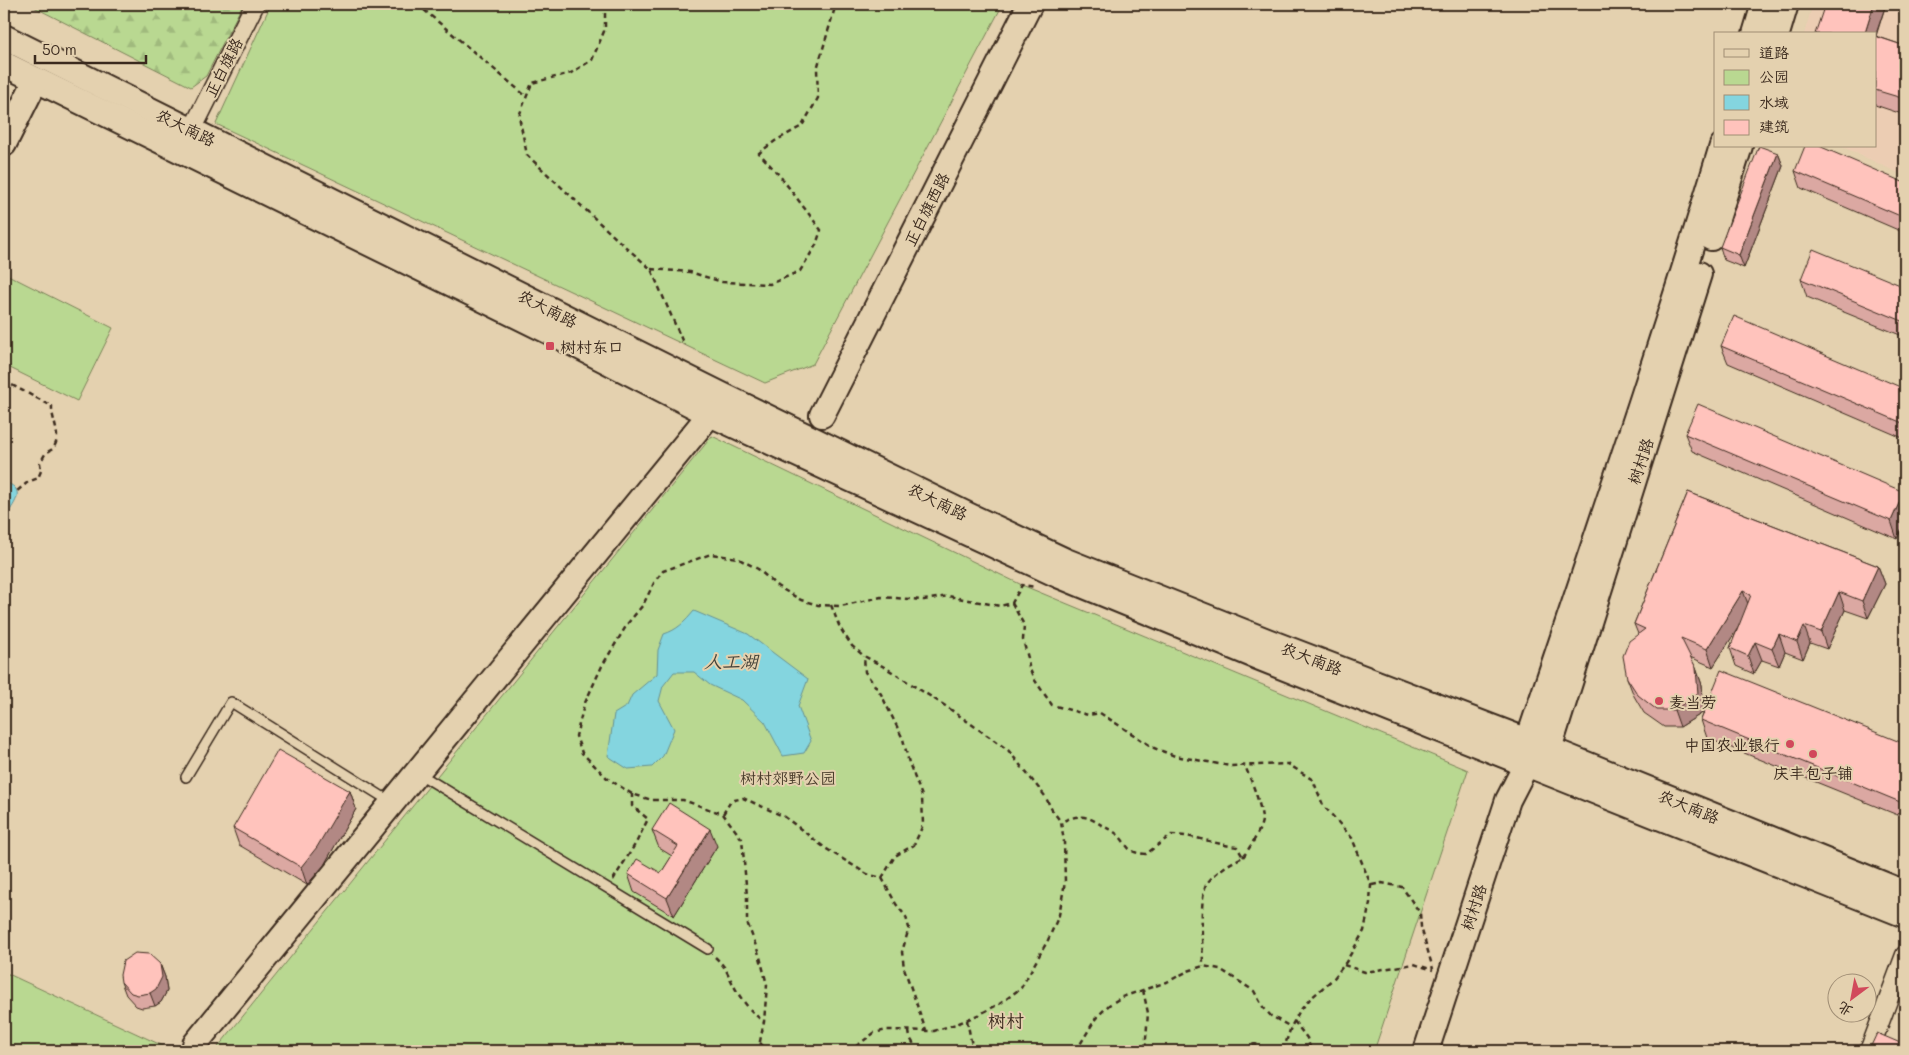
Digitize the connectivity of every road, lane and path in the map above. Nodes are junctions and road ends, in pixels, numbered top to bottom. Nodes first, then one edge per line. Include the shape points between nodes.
1 (255, 4) edge
2 (417, 4) edge
3 (605, 4) edge
4 (836, 4) edge
5 (1030, 4) edge
6 (1764, 4) edge
7 (1786, 4) edge
8 (1756, 32) edge
9 (1778, 32) edge
10 (4, 37) edge
11 (21, 72) edge
12 (526, 97) junction
13 (4, 114) edge
14 (192, 130) junction
15 (4, 144) edge
16 (1721, 148) edge
17 (1739, 148) edge
18 (651, 269) junction
19 (684, 345) dead end
20 (4, 381) edge
21 (710, 414) junction
22 (822, 415) dead end
23 (17, 490) dead end
24 (1043, 589) dead end
25 (1012, 603) junction
26 (831, 605) junction
27 (864, 656) junction
28 (1539, 745) junction
29 (1526, 765) junction
30 (1245, 766) junction
31 (418, 773) junction
32 (186, 777) dead end
33 (632, 794) junction
34 (393, 803) junction
35 (723, 814) junction
36 (1061, 822) junction
37 (1243, 857) junction
38 (882, 878) junction
39 (1371, 885) junction
40 (608, 888) junction
41 (1905, 893) edge
42 (1905, 915) edge
43 (708, 949) joint
44 (1905, 954) edge
45 (1344, 965) junction
46 (1203, 966) junction
47 (1143, 990) junction
48 (967, 1020) junction
49 (764, 1022) junction
50 (1294, 1022) junction
51 (1291, 1027) junction
52 (909, 1031) junction
53 (926, 1031) junction
54 (760, 1043) junction
55 (195, 1051) edge
56 (758, 1051) edge
57 (768, 1051) edge
58 (839, 1051) edge
59 (918, 1051) edge
60 (973, 1051) edge
61 (1076, 1051) edge
62 (1145, 1051) edge
63 (1247, 1051) edge
64 (1265, 1051) edge
65 (1283, 1051) edge
66 (1308, 1051) edge
67 (1426, 1051) edge
68 (1869, 1051) edge

1 - 14 street, 正白旗路
2 - 12 path
3 - 12 path via 605,28 592,60 571,73 532,83
4 - 18 path via 817,69 818,98 802,126 759,152 821,230 816,246 800,271 770,284 722,282 690,272
5 - 22 main road, 正白旗西路
6 - 8 main road
7 - 9 main road
10 - 14 main road, 农大南路
11 - 13 main road
11 - 15 main road
11 - 21 main road, 农大南路
12 - 18 path via 519,116 527,155
14 - 28 main road, 农大南路 via 730,399 1058,557
16 - 28 main road, 树村路 via 1624,456
17 - 28 main road, 树村路
18 - 19 path
20 - 23 path via 52,406 56,432 56,443 40,463 38,478
21 - 29 main road, 农大南路 via 1060,576
21 - 31 main road
24 - 25 path via 1022,585
25 - 26 path via 1000,606 948,596 924,600 880,598
25 - 30 path via 1024,625 1029,667 1052,705 1088,715 1100,713 1154,748 1174,756 1209,764
26 - 27 path via 840,628 852,646
26 - 33 path via 801,600 738,558 711,554 663,571 602,666 584,705 576,736 582,753 607,778
27 - 36 path via 947,707 1008,750 1045,796
27 - 38 path via 865,672 881,694 903,739 922,796 923,825 914,845 895,856
28 - 29 main road, 树村路
28 - 41 main road, 农大南路
29 - 42 main road, 农大南路
29 - 67 main road, 树村路 via 1508,800
30 - 37 path via 1262,820
30 - 39 path via 1288,764 1313,780 1323,805 1352,838
31 - 34 main road
31 - 40 lane
32 - 34 lane via 231,702
33 - 35 path via 652,800 683,800
33 - 40 path via 632,806 648,819
34 - 55 main road via 195,1044
35 - 38 path via 731,801 743,798 785,817 825,848 867,874
35 - 49 path via 742,838 747,922 767,985
36 - 37 path via 1087,816 1118,835 1127,848 1138,854 1146,854 1171,835 1184,835 1237,847
36 - 48 path via 1065,882 1059,915 1048,940 1021,988 1001,1003
37 - 46 path via 1225,866 1207,883 1202,911
38 - 53 path via 906,917 909,928 902,952 904,968
39 - 45 path via 1364,931
39 - 45 path via 1382,883 1402,887 1420,913 1433,970 1414,964 1365,972
40 - 43 lane
43 - 49 path via 726,967 734,988
44 - 68 street
45 - 50 path via 1310,999
46 - 47 path
46 - 51 path via 1220,969 1254,991 1271,1016
47 - 61 path via 1109,1005 1096,1018
47 - 62 path via 1148,1013
48 - 53 path
48 - 60 path
49 - 54 path
50 - 51 path
50 - 66 path via 1307,1038
51 - 65 path
52 - 53 path
52 - 58 path via 874,1033 855,1047
52 - 59 path
54 - 56 path
54 - 57 path
63 - 64 path via 1250,1045 1256,1044

